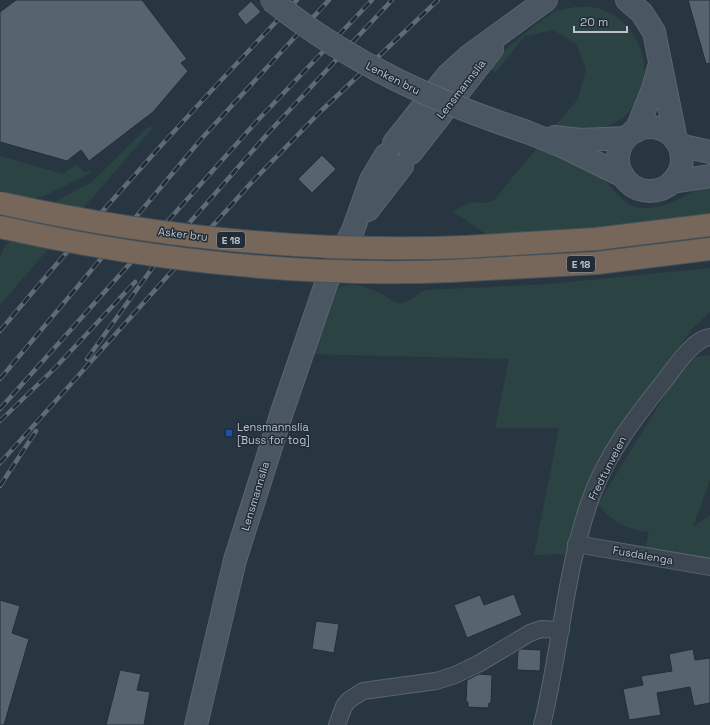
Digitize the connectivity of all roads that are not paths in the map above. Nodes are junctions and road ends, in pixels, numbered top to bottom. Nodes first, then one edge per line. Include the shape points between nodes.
1 (271, 0) edge
2 (546, 0) edge
3 (627, 0) edge
4 (660, 60) junction
5 (631, 134) junction
6 (678, 142) junction
7 (565, 143) junction
8 (710, 152) edge
9 (623, 176) junction
10 (710, 176) edge
11 (672, 182) junction
12 (0, 203) edge
13 (710, 225) edge
14 (0, 228) edge
15 (710, 249) edge
16 (710, 337) edge
17 (576, 544) junction
18 (710, 567) edge
19 (561, 630) junction
20 (196, 725) edge
21 (337, 725) edge
22 (542, 725) edge

1 - 7 street, Lenken bru, bridge via 317,34 397,81 473,114
2 - 20 street, Lensmannslia via 512,24 398,154 371,180 353,230 326,284 282,412 235,560
3 - 4 street via 636,6 649,23 658,44
4 - 5 street via 653,89
4 - 6 street via 666,99
5 - 6 street via 642,128 657,128 671,134
5 - 7 street
5 - 9 street via 620,150 619,163
6 - 8 street
6 - 11 street via 682,165
7 - 9 street, Lenken bru
9 - 11 street via 635,187 650,191 658,190
10 - 11 street
12 - 13 highway, Asker bru / E 18, bridge via 62,217 161,232 257,243 357,249 465,247 596,239
14 - 15 highway, E 18, bridge via 157,256 254,266 356,272 451,271 597,263
16 - 17 street, Fredtunveien via 686,353 628,429 593,493
17 - 18 street, Fusdalenga
17 - 19 street, Fredtunveien
19 - 21 street via 541,629 530,633 478,664 436,681 363,691 344,706
19 - 22 street, Fredtunveien

